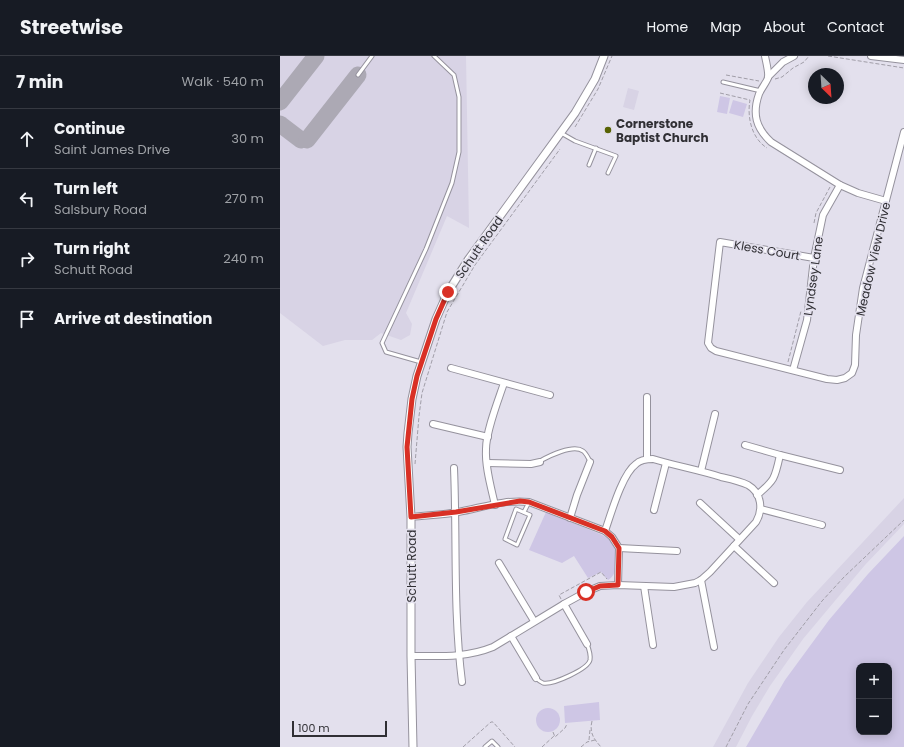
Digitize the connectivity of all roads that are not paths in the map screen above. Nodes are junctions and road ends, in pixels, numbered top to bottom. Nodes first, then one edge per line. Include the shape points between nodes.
1 (372, 56) edge
2 (434, 56) edge
3 (604, 56) edge
4 (765, 56) edge
5 (794, 56) edge
6 (871, 56) edge
7 (904, 60) edge
8 (358, 75) dead end
9 (768, 77) junction
10 (723, 82) dead end
11 (761, 91) junction
12 (904, 132) edge
13 (561, 133) junction
14 (596, 148) junction
15 (589, 165) dead end
16 (608, 173) dead end
17 (840, 185) junction
18 (886, 201) junction
19 (720, 242) joint
20 (814, 258) junction
21 (423, 362) junction
22 (451, 368) dead end
23 (793, 370) junction
24 (504, 383) junction
25 (550, 395) dead end
26 (647, 397) dead end
27 (715, 414) dead end
28 (433, 424) dead end
29 (488, 437) junction
30 (745, 444) dead end
31 (780, 455) junction
32 (647, 459) junction
33 (539, 462) joint
34 (590, 462) joint
35 (487, 463) junction
36 (666, 463) junction
37 (454, 468) dead end
38 (840, 470) dead end
39 (701, 471) junction
40 (757, 495) junction
41 (529, 502) junction
42 (700, 503) dead end
43 (494, 505) junction
44 (761, 509) junction
45 (654, 510) dead end
46 (456, 512) junction
47 (524, 512) junction
48 (411, 517) junction
49 (570, 518) junction
50 (822, 525) dead end
51 (605, 531) junction
52 (739, 539) junction
53 (734, 546) junction
54 (619, 548) junction
55 (677, 551) dead end
56 (499, 563) dead end
57 (701, 580) junction
58 (774, 583) dead end
59 (618, 585) junction
60 (644, 586) junction
61 (563, 602) junction
62 (534, 621) junction
63 (511, 636) junction
64 (587, 644) joint
65 (653, 645) dead end
66 (714, 647) dead end
67 (411, 656) junction
68 (459, 656) junction
69 (536, 678) joint
70 (462, 682) dead end
71 (413, 747) edge
72 (485, 747) edge
73 (498, 747) edge

1 - 8 lane
2 - 21 lane via 454,75 459,97 459,152 447,197 382,343 386,352
3 - 13 street, Schutt Road via 583,100
4 - 9 street
5 - 9 street via 783,62
6 - 7 street
9 - 11 street
10 - 11 lane
11 - 17 street via 755,113 763,134 771,142
12 - 18 street, Meadow View Drive
13 - 14 lane
13 - 21 street, Schutt Road via 453,284 436,319
14 - 15 lane
14 - 16 lane via 616,156
17 - 18 street
17 - 20 street, Lyndsey Lane via 823,216
18 - 23 street, Meadow View Drive via 863,288 852,373 837,380
19 - 20 street, Kless Court
19 - 23 street, Meadow View Drive via 708,343 716,351
20 - 23 street, Lyndsey Lane via 807,320
21 - 48 street, Schutt Road via 417,376 408,433
22 - 24 street
24 - 25 street
24 - 29 street
26 - 32 street
27 - 39 street
28 - 29 street
29 - 35 street
30 - 31 street
31 - 38 street
31 - 40 street via 772,483
32 - 36 street
32 - 51 street via 637,462 627,473
33 - 34 lane via 557,453 576,449 582,450
33 - 35 street
34 - 49 street
35 - 43 street
36 - 39 street
36 - 45 street
37 - 46 street
39 - 40 street via 749,486
40 - 44 street
41 - 43 street
41 - 47 lane
41 - 49 street
42 - 52 street
43 - 46 street
44 - 50 street
44 - 52 street via 756,522
46 - 48 street
46 - 68 street
47 - 47 lane via 530,515 517,545 505,539 516,509
48 - 67 street, Schutt Road
49 - 51 street
51 - 54 street
52 - 53 street
53 - 57 street
53 - 58 street
54 - 55 street
54 - 59 street
56 - 62 street
57 - 60 street via 674,587
57 - 66 street
59 - 60 street
59 - 61 street via 600,586
60 - 65 street
61 - 62 street
61 - 64 street
62 - 63 street
63 - 68 street via 483,651
63 - 69 street
64 - 69 lane via 590,659 584,667 553,682 544,683
67 - 68 street
67 - 71 street, Schutt Road
68 - 70 street
72 - 73 lane via 492,741

